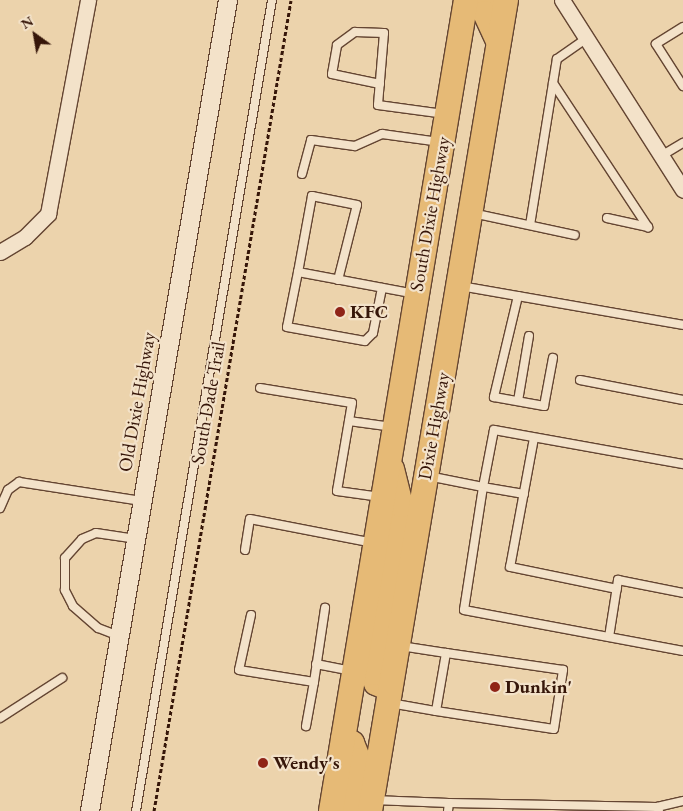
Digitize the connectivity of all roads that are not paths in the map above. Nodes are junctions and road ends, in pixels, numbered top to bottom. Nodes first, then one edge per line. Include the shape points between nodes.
1 (88, 0) edge
2 (228, 0) edge
3 (272, 0) edge
4 (466, 0) edge
5 (486, 0) edge
6 (506, 0) edge
7 (568, 2) edge
8 (683, 27) edge
9 (586, 39) junction
10 (498, 41) junction
11 (553, 83) junction
12 (380, 84) junction
13 (683, 86) edge
14 (447, 114) junction
15 (442, 143) junction
16 (683, 143) edge
17 (662, 156) junction
18 (302, 174) dead end
19 (683, 190) edge
20 (470, 212) junction
21 (607, 218) dead end
22 (530, 225) junction
23 (576, 235) dead end
24 (0, 252) edge
25 (298, 272) junction
26 (338, 280) junction
27 (458, 285) junction
28 (382, 288) junction
29 (417, 294) junction
30 (518, 296) junction
31 (683, 325) edge
32 (529, 336) dead end
33 (553, 358) dead end
34 (580, 380) dead end
35 (260, 388) dead end
36 (683, 400) edge
37 (518, 401) junction
38 (349, 421) junction
39 (395, 428) junction
40 (534, 438) junction
41 (390, 458) junction
42 (683, 464) edge
43 (426, 476) junction
44 (483, 487) junction
45 (524, 494) junction
46 (383, 497) junction
47 (142, 501) junction
48 (0, 508) edge
49 (136, 539) junction
50 (375, 544) junction
51 (245, 550) dead end
52 (617, 589) junction
53 (683, 593) edge
54 (325, 608) dead end
55 (251, 615) dead end
56 (121, 637) junction
57 (609, 637) junction
58 (397, 646) junction
59 (683, 651) edge
60 (446, 652) junction
61 (316, 664) junction
62 (354, 671) junction
63 (62, 678) dead end
64 (314, 682) junction
65 (389, 696) junction
66 (436, 711) junction
67 (0, 718) edge
68 (306, 726) dead end
69 (342, 739) junction
70 (683, 801) edge
71 (370, 805) edge
72 (448, 807) edge
73 (572, 808) edge
74 (658, 809) edge
75 (90, 811) edge
76 (136, 811) edge
77 (331, 811) edge
78 (351, 811) edge

1 - 24 street via 48,214 25,236
2 - 47 street, Old Dixie Highway
3 - 76 lane
4 - 14 highway, South Dixie Highway
5 - 10 highway via 485,13
6 - 10 highway
7 - 9 street
8 - 13 lane via 656,44
9 - 11 lane via 557,59
9 - 17 street
10 - 20 highway, Dixie Highway
11 - 21 lane via 648,227
11 - 22 lane
12 - 12 lane via 384,33 355,32 337,45 332,74
12 - 14 lane via 378,105
14 - 15 highway, South Dixie Highway
15 - 18 lane via 382,134 355,146 311,140
15 - 29 highway, South Dixie Highway
16 - 17 lane
17 - 19 street
20 - 22 lane
20 - 27 highway, Dixie Highway
22 - 23 lane
25 - 26 lane
25 - 26 lane via 312,196 357,204
25 - 28 lane via 287,327 365,341 373,333
26 - 28 lane
27 - 30 lane
27 - 43 highway, Dixie Highway
28 - 29 lane
29 - 39 highway, South Dixie Highway
30 - 31 lane
30 - 37 lane via 494,397
32 - 37 lane
33 - 37 lane via 544,406
34 - 36 lane
35 - 38 lane via 352,403
38 - 39 lane
38 - 46 lane via 338,491
39 - 41 highway, Dixie Highway
40 - 42 lane
40 - 44 lane via 494,430
40 - 45 lane
41 - 46 highway, Dixie Highway
41 - 65 highway via 401,505 373,673 376,683
43 - 44 lane
43 - 58 highway, Dixie Highway
44 - 45 lane
44 - 57 lane via 464,610
45 - 52 lane via 510,567
46 - 50 highway, Dixie Highway
47 - 48 lane via 19,482 8,490
47 - 49 street, Old Dixie Highway
49 - 56 street, Old Dixie Highway
49 - 56 lane via 96,533 82,539 65,558 65,590 73,606 98,628
50 - 51 lane via 250,519
50 - 62 highway, Dixie Highway
52 - 53 lane via 618,580
52 - 57 lane
54 - 61 lane
55 - 64 lane via 239,670
56 - 75 street, Old Dixie Highway
57 - 59 lane
58 - 60 lane
58 - 65 highway, Dixie Highway
60 - 66 lane
60 - 66 lane via 563,670 554,729
61 - 62 lane
61 - 64 lane
62 - 69 highway, Dixie Highway
63 - 67 lane
64 - 68 lane
65 - 66 lane
65 - 71 highway, Dixie Highway
69 - 77 highway, Dixie Highway
69 - 78 highway via 352,743 359,760
70 - 74 lane
71 - 72 lane
72 - 73 lane
73 - 74 lane

